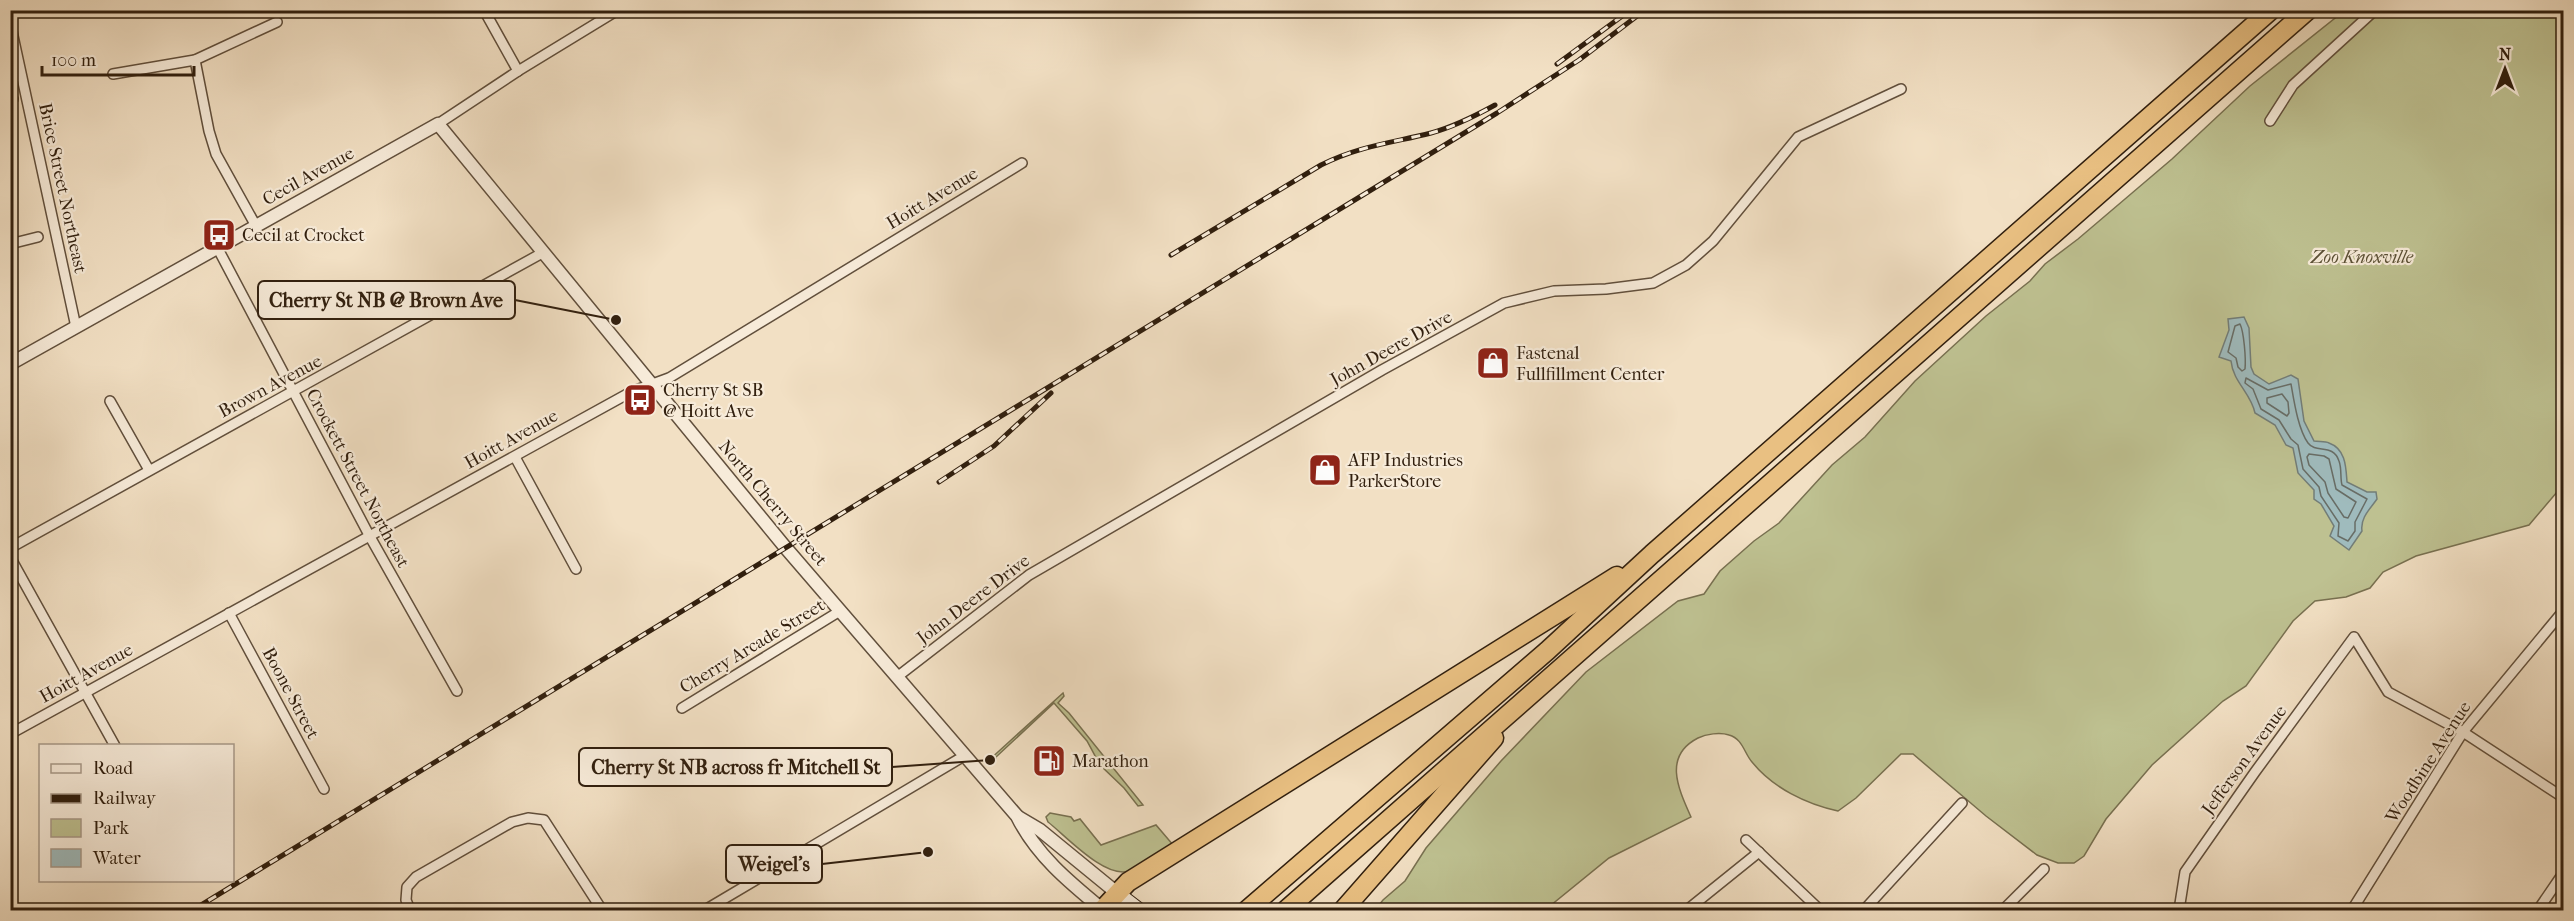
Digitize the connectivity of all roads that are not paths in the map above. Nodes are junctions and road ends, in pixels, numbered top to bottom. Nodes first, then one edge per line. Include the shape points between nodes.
1 (484, 10) edge
2 (618, 10) edge
3 (2271, 10) edge
4 (2307, 10) edge
5 (2375, 10) edge
6 (10, 22) edge
7 (277, 22) dead end
8 (195, 60) junction
9 (518, 71) junction
10 (113, 74) dead end
11 (1901, 88) dead end
12 (2270, 121) dead end
13 (438, 124) junction
14 (1022, 163) dead end
15 (256, 226) junction
16 (38, 237) dead end
17 (10, 244) edge
18 (217, 247) junction
19 (544, 252) junction
20 (76, 327) junction
21 (10, 364) edge
22 (654, 384) junction
23 (294, 393) junction
24 (110, 401) dead end
25 (515, 456) junction
26 (149, 470) junction
27 (369, 535) junction
28 (10, 548) edge
29 (1652, 554) junction
30 (10, 558) edge
31 (576, 569) dead end
32 (2564, 610) edge
33 (840, 611) junction
34 (229, 613) junction
35 (897, 677) junction
36 (1537, 687) junction
37 (457, 691) dead end
38 (85, 692) junction
39 (682, 708) dead end
40 (2463, 732) junction
41 (10, 734) edge
42 (114, 744) edge
43 (964, 756) junction
44 (324, 789) dead end
45 (2564, 798) edge
46 (1962, 803) dead end
47 (1017, 816) junction
48 (1746, 840) dead end
49 (1759, 852) junction
50 (2044, 869) dead end
51 (2564, 872) edge
52 (1117, 893) junction
53 (410, 910) edge
54 (602, 910) edge
55 (705, 910) edge
56 (1103, 910) edge
57 (1139, 910) edge
58 (1247, 910) edge
59 (1286, 910) edge
60 (1343, 910) edge
61 (1688, 910) edge
62 (1820, 910) edge
63 (1864, 910) edge
64 (2002, 910) edge
65 (2179, 910) edge
66 (2352, 910) edge
67 (2538, 910) edge

1 - 9 street
2 - 9 street, Cecil Avenue
3 - 29 highway
4 - 36 highway
5 - 12 street via 2293,85
6 - 20 street, Brice Street Northeast
7 - 8 street
8 - 10 street
8 - 15 street via 216,154
9 - 13 street, Cecil Avenue
11 - 35 street, John Deere Drive via 1798,137 1713,241 1686,265 1653,283 1606,290 1554,291 1504,303 1029,575
13 - 15 street, Cecil Avenue
13 - 19 street, North Cherry Street
14 - 22 street, Hoitt Avenue
15 - 18 street, Cecil Avenue
16 - 17 street
18 - 20 street, Cecil Avenue
18 - 23 street, Crockett Street Northeast
19 - 22 street, North Cherry Street
19 - 23 street, Brown Avenue
20 - 21 street, Cecil Avenue
22 - 25 street, Hoitt Avenue via 631,392
22 - 33 street, North Cherry Street
23 - 26 street, Brown Avenue
23 - 27 street, Crockett Street Northeast
24 - 26 street
25 - 27 street, Hoitt Avenue
25 - 31 street
26 - 28 street, Brown Avenue
27 - 34 street, Hoitt Avenue
27 - 37 street, Crockett Street Northeast
29 - 52 highway via 1128,882
29 - 58 highway via 1547,651
30 - 38 street
32 - 40 street, Woodbine Avenue
33 - 35 street, North Cherry Street
33 - 39 street, Cherry Arcade Street
34 - 38 street, Hoitt Avenue
34 - 44 street, Boone Street
35 - 43 street, North Cherry Street
36 - 59 highway
36 - 60 highway
38 - 41 street, Hoitt Avenue
38 - 42 street
40 - 45 street
40 - 65 street, Jefferson Avenue via 2388,692 2354,637 2185,872
40 - 66 street, Woodbine Avenue
43 - 47 street, North Cherry Street
43 - 55 street
46 - 63 street
47 - 52 street, North Cherry Street
47 - 56 street, North Cherry Street via 1042,856
48 - 49 street
49 - 61 street
49 - 62 street
50 - 64 street
51 - 67 street
52 - 56 highway
52 - 57 main road, North Cherry Street
53 - 54 street via 407,887 416,877 512,822 528,818 544,820

